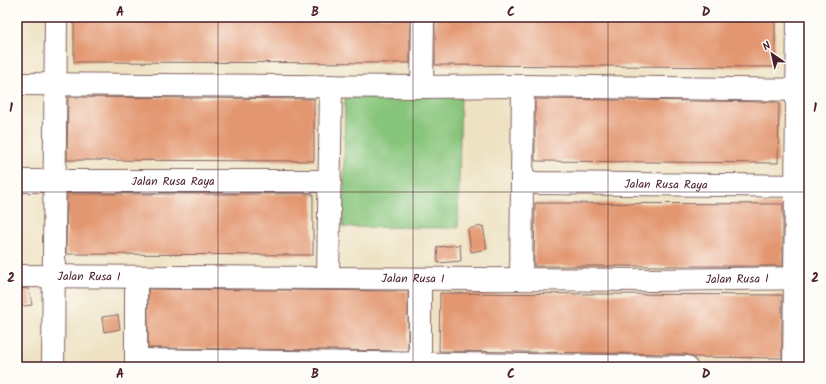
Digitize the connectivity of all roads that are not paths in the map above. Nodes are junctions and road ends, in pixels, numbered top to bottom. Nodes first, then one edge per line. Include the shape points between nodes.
1 (56, 17) edge
2 (423, 17) edge
3 (798, 17) edge
4 (17, 84) edge
5 (55, 84) junction
6 (331, 86) junction
7 (524, 86) junction
8 (422, 87) junction
9 (803, 90) edge
10 (17, 181) edge
11 (54, 181) junction
12 (330, 181) junction
13 (522, 182) junction
14 (802, 186) edge
15 (17, 276) edge
16 (54, 276) junction
17 (136, 277) junction
18 (328, 278) junction
19 (802, 278) edge
20 (420, 279) junction
21 (521, 279) junction
22 (137, 364) edge
23 (420, 366) edge
24 (53, 367) edge
25 (686, 367) edge
26 (794, 367) edge

1 - 5 street
2 - 8 street
3 - 9 street via 798,73
4 - 5 street
5 - 6 street
5 - 11 street
6 - 8 street
6 - 12 street
7 - 8 street
7 - 9 street
7 - 13 street
9 - 14 street
10 - 11 street, Jalan Rusa Raya
11 - 12 street, Jalan Rusa Raya
11 - 16 street
12 - 18 street
13 - 14 street, Jalan Rusa Raya
13 - 21 street
14 - 19 street
15 - 16 street, Jalan Rusa I
16 - 17 street, Jalan Rusa I
16 - 24 street
17 - 18 street, Jalan Rusa I
17 - 22 street
18 - 20 street, Jalan Rusa I
19 - 21 street, Jalan Rusa I
19 - 26 street
20 - 21 street, Jalan Rusa I
20 - 23 street
22 - 23 street
23 - 25 street

